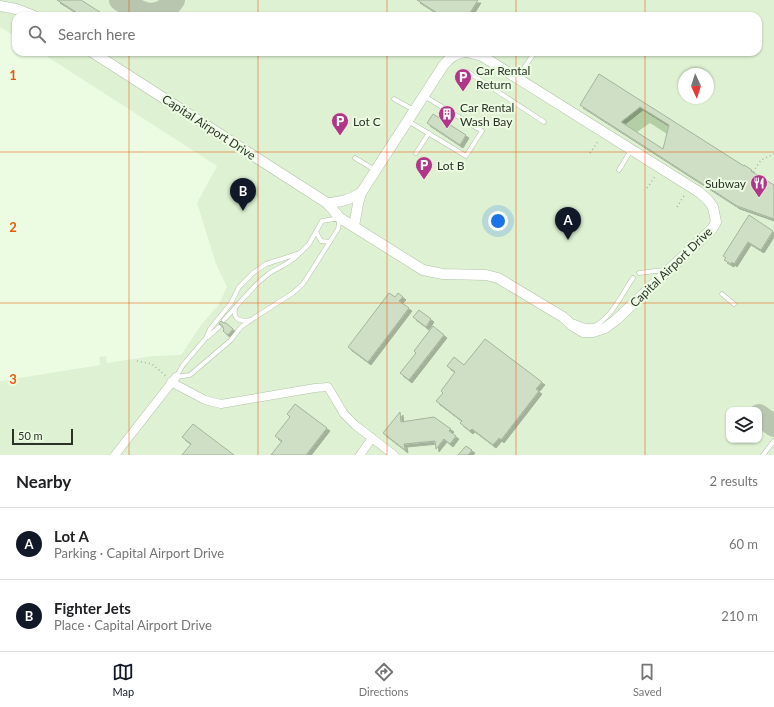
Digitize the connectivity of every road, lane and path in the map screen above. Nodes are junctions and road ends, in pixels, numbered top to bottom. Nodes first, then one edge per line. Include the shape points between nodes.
1 (0, 6) edge
2 (24, 12) edge
3 (98, 56) edge
4 (452, 56) edge
5 (482, 56) edge
6 (532, 56) edge
7 (468, 72) dead end
8 (516, 78) junction
9 (424, 96) junction
10 (394, 99) dead end
11 (414, 111) junction
12 (408, 121) junction
13 (544, 122) dead end
14 (429, 133) junction
15 (599, 140) dead end
16 (632, 150) junction
17 (416, 153) dead end
18 (590, 153) dead end
19 (774, 154) edge
20 (355, 158) dead end
21 (619, 170) dead end
22 (376, 171) junction
23 (754, 172) dead end
24 (656, 175) dead end
25 (647, 188) dead end
26 (361, 193) junction
27 (686, 194) dead end
28 (327, 203) junction
29 (677, 207) dead end
30 (340, 218) junction
31 (354, 226) junction
32 (316, 232) junction
33 (330, 242) junction
34 (300, 254) junction
35 (667, 270) junction
36 (639, 273) dead end
37 (633, 278) dead end
38 (722, 294) dead end
39 (231, 303) junction
40 (734, 304) dead end
41 (236, 307) junction
42 (563, 317) junction
43 (224, 320) dead end
44 (252, 320) junction
45 (219, 326) dead end
46 (206, 338) junction
47 (137, 361) dead end
48 (171, 379) junction
49 (372, 438) junction
50 (774, 441) edge
51 (115, 455) edge
52 (360, 455) edge
53 (394, 455) edge
54 (763, 455) edge

1 - 2 street
3 - 28 street, Capital Airport Drive
4 - 9 street, Capital Airport Drive
5 - 8 street, Capital Airport Drive
6 - 8 lane
7 - 13 lane
8 - 16 street, Capital Airport Drive
9 - 11 street, Capital Airport Drive
9 - 14 lane via 482,132 466,156
10 - 11 lane
11 - 12 street, Capital Airport Drive
12 - 14 lane
12 - 22 street, Capital Airport Drive
14 - 17 lane
15 - 18 path
16 - 21 lane
16 - 35 street, Capital Airport Drive via 699,192 712,204 714,210 716,222 712,229
19 - 23 path via 761,160
20 - 22 lane
22 - 26 street, Capital Airport Drive
24 - 25 path
26 - 28 street, Capital Airport Drive via 349,200
26 - 31 street, Capital Airport Drive
27 - 29 path
28 - 30 street, Capital Airport Drive
30 - 31 street, Capital Airport Drive
30 - 32 lane via 322,221
30 - 33 lane via 338,229
31 - 42 street, Capital Airport Drive via 423,270 498,278
32 - 33 lane via 321,241
32 - 34 lane
33 - 44 lane via 303,284
34 - 39 lane via 266,264 253,273 239,287
34 - 41 lane via 267,276
35 - 36 lane
35 - 42 street, Capital Airport Drive via 605,328 583,332
37 - 42 lane via 607,315 596,325 585,326
38 - 40 lane
39 - 41 lane
39 - 46 lane
41 - 43 lane
41 - 44 lane via 236,318 241,321
44 - 48 lane via 241,327 231,340 190,375
45 - 46 lane
46 - 48 lane
47 - 48 path via 152,364
48 - 49 street via 205,400 222,404 328,387 344,414
48 - 51 street
49 - 52 street
49 - 53 street
50 - 54 lane

